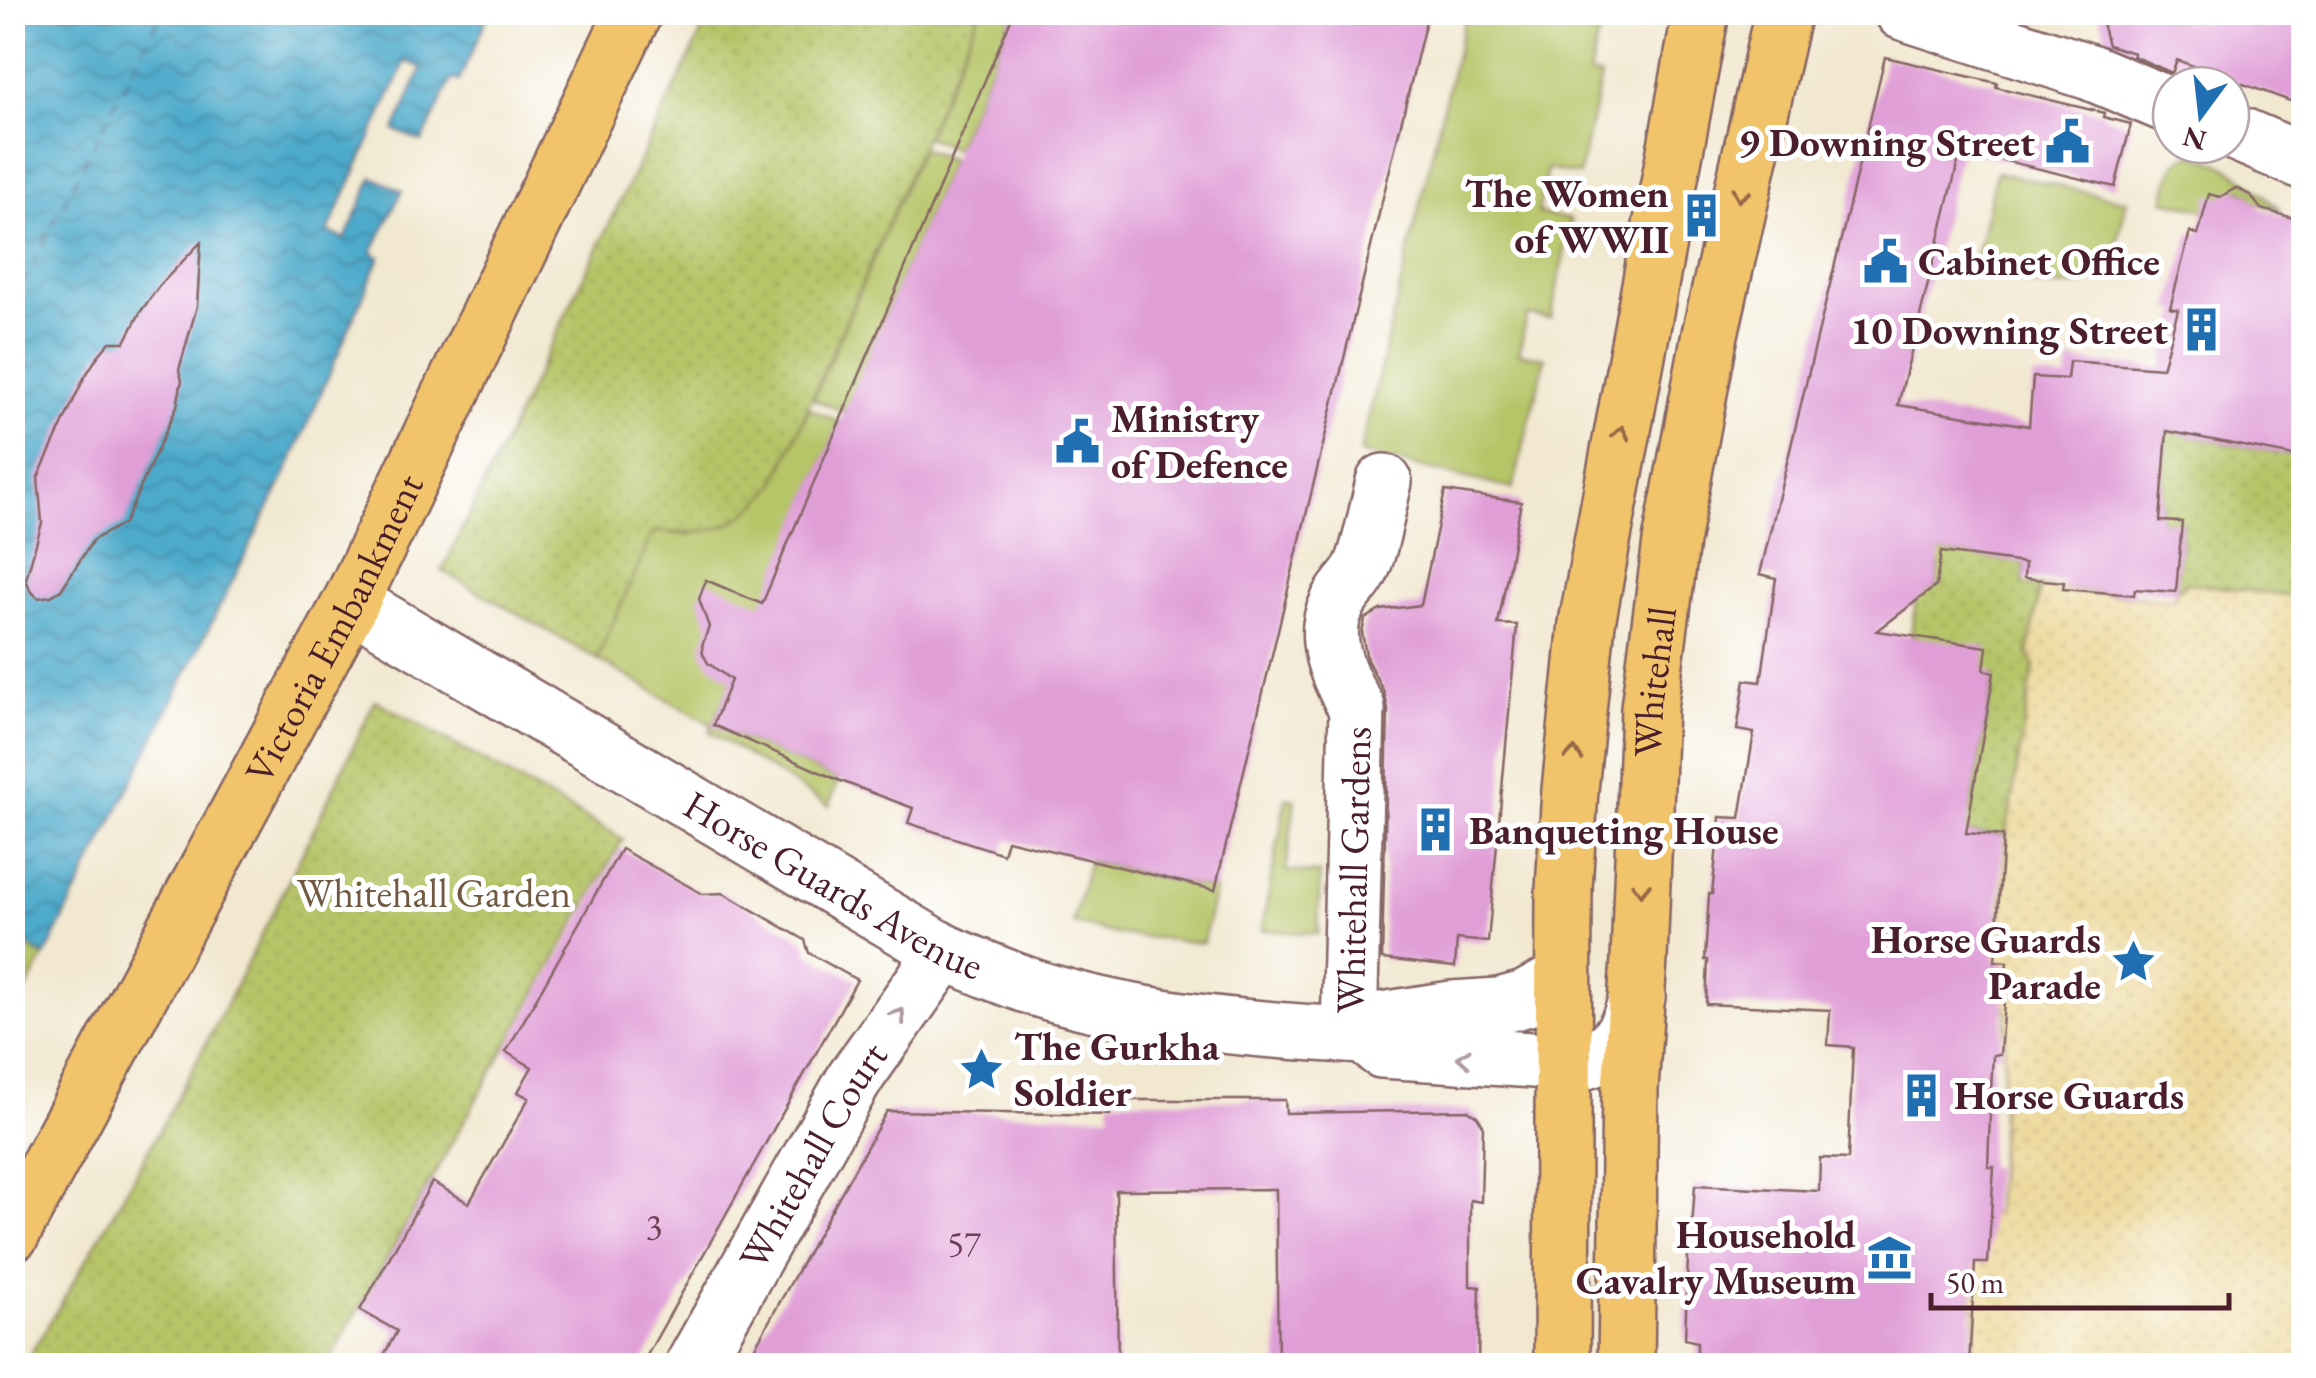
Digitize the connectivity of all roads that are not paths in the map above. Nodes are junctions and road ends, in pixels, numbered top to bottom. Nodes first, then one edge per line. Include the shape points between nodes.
1 (634, 12) edge
2 (1701, 12) edge
3 (1784, 12) edge
4 (1904, 12) edge
5 (2151, 98) edge
6 (2251, 140) edge
7 (2304, 162) edge
8 (1384, 482) dead end
9 (1609, 498) junction
10 (1676, 510) junction
11 (351, 602) junction
12 (944, 952) junction
13 (1563, 978) junction
14 (1637, 998) junction
15 (1356, 1035) junction
16 (1562, 1063) junction
17 (12, 1233) edge
18 (694, 1366) edge
19 (1562, 1366) edge
20 (1626, 1366) edge

1 - 11 main road, Victoria Embankment
9 -> 2 main road, Whitehall
3 -> 10 main road, Whitehall
4 - 5 street
6 - 7 street
8 - 15 street, Whitehall Gardens via 1360,572 1334,609 1330,631 1338,672 1356,708
9 - 10 main road
13 -> 9 main road, Whitehall via 1570,790 1587,623
10 -> 14 main road, Whitehall via 1649,708
11 - 12 street, Horse Guards Avenue
11 - 17 main road, Victoria Embankment
12 - 15 street, Horse Guards Avenue via 1048,992 1118,1010
18 -> 12 street, Whitehall Court via 855,1078
13 - 15 street, Horse Guards Avenue via 1525,1000 1382,1020
13 - 16 main road, Whitehall
14 - 16 street, Horse Guards Avenue via 1632,1019 1610,1050 1593,1060
14 - 20 main road, Whitehall
16 -> 15 street, Horse Guards Avenue via 1382,1050
16 - 19 main road, Whitehall

